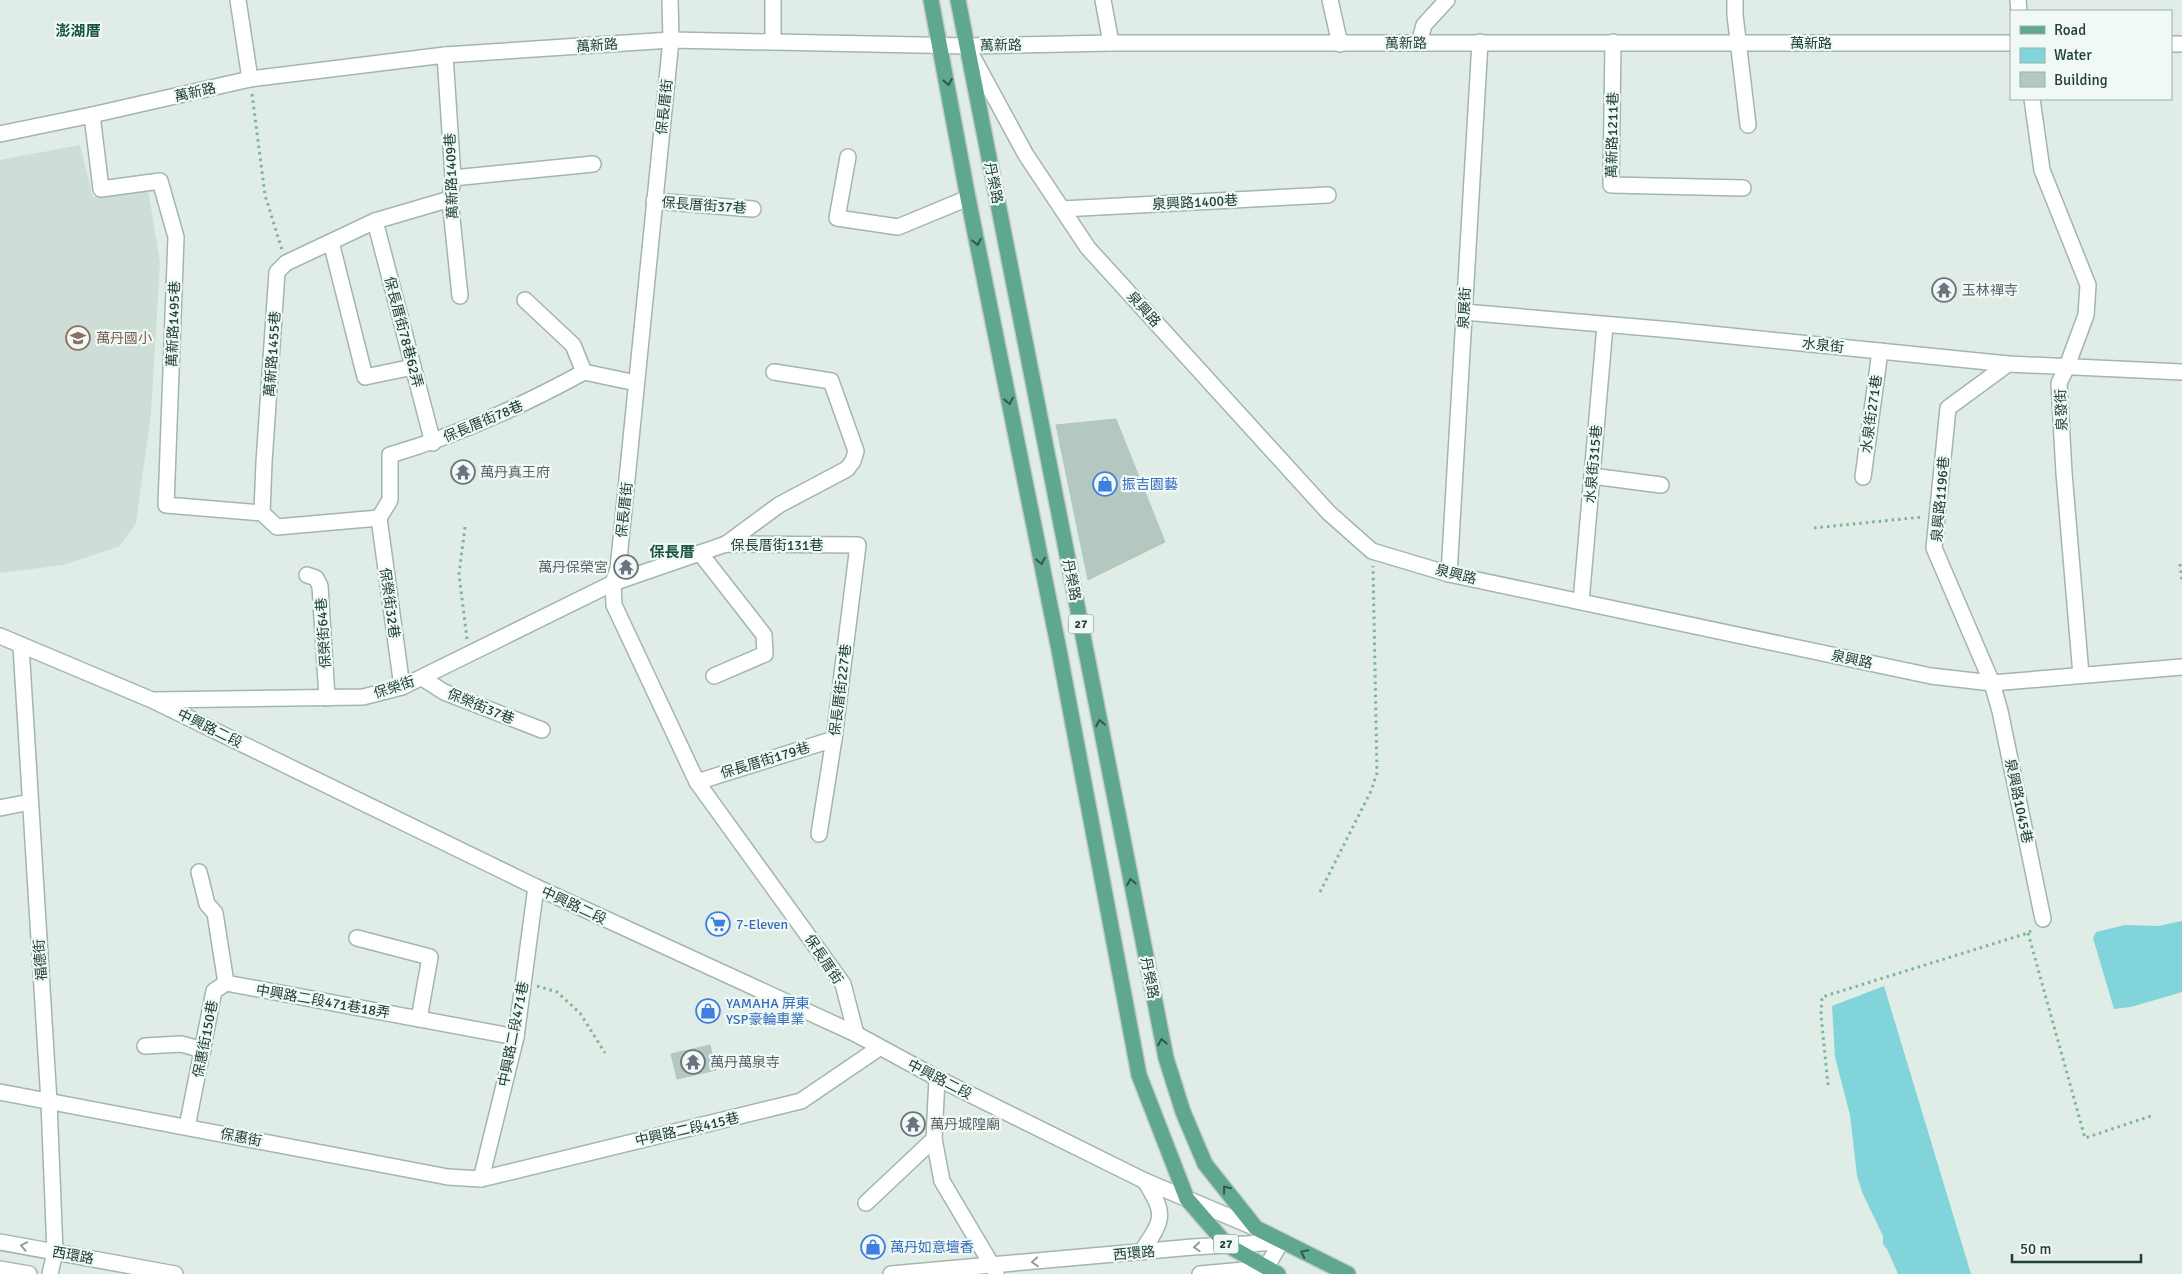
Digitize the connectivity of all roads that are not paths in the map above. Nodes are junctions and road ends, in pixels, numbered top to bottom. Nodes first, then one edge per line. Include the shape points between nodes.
1 (238, 0) edge
2 (670, 0) edge
3 (773, 0) edge
4 (932, 0) edge
5 (958, 0) edge
6 (1104, 0) edge
7 (1330, 0) edge
8 (1446, 0) edge
9 (1735, 0) edge
10 (670, 40) junction
11 (773, 42) junction
12 (1480, 42) junction
13 (1613, 42) junction
14 (1111, 43) junction
15 (1420, 43) junction
16 (1738, 43) junction
17 (2010, 43) edge
18 (1340, 44) junction
19 (941, 46) junction
20 (967, 46) junction
21 (446, 55) junction
22 (250, 79) junction
23 (2032, 100) edge
24 (92, 116) junction
25 (1748, 125) dead end
26 (0, 134) edge
27 (848, 157) dead end
28 (594, 164) dead end
29 (453, 178) junction
30 (1743, 188) dead end
31 (1328, 195) dead end
32 (968, 198) junction
33 (450, 199) junction
34 (654, 201) junction
35 (754, 209) dead end
36 (1062, 209) junction
37 (375, 221) junction
38 (331, 242) junction
39 (460, 296) dead end
40 (525, 300) dead end
41 (1464, 312) junction
42 (1606, 326) junction
43 (1880, 351) junction
44 (2008, 364) junction
45 (413, 367) junction
46 (2067, 367) junction
47 (584, 372) junction
48 (774, 372) dead end
49 (2182, 372) edge
50 (636, 382) junction
51 (433, 442) junction
52 (1592, 476) junction
53 (1863, 477) dead end
54 (1661, 485) dead end
55 (262, 513) junction
56 (379, 518) junction
57 (726, 544) junction
58 (858, 545) joint
59 (700, 553) junction
60 (1449, 574) junction
61 (307, 575) dead end
62 (613, 583) junction
63 (1581, 602) junction
64 (0, 636) edge
65 (1084, 644) junction
66 (21, 646) junction
67 (1059, 650) junction
68 (2182, 667) edge
69 (2081, 675) junction
70 (714, 676) dead end
71 (422, 678) junction
72 (1992, 683) junction
73 (402, 688) junction
74 (327, 698) junction
75 (152, 700) junction
76 (542, 730) dead end
77 (834, 739) junction
78 (697, 782) junction
79 (30, 802) junction
80 (0, 808) edge
81 (819, 834) dead end
82 (199, 872) dead end
83 (536, 887) junction
84 (2043, 919) road end
85 (356, 938) dead end
86 (226, 983) junction
87 (419, 1019) junction
88 (856, 1034) junction
89 (516, 1037) junction
90 (145, 1046) dead end
91 (879, 1048) junction
92 (203, 1050) junction
93 (937, 1078) junction
94 (0, 1092) edge
95 (49, 1102) junction
96 (187, 1127) junction
97 (934, 1139) junction
98 (481, 1180) junction
99 (1145, 1180) junction
100 (1187, 1199) junction
101 (866, 1202) dead end
102 (1256, 1228) junction
103 (0, 1242) edge
104 (1281, 1242) junction
105 (1227, 1245) junction
106 (54, 1252) junction
107 (1141, 1252) junction
108 (0, 1268) edge
109 (121, 1269) edge
110 (994, 1270) edge
111 (1272, 1271) edge
112 (29, 1274) edge
113 (50, 1274) edge
114 (175, 1274) edge
115 (891, 1274) edge
116 (1200, 1274) edge
117 (1348, 1274) edge

1 - 22 street
2 - 10 street, 保長厝街
3 - 11 street
4 - 19 main road, 丹榮路 / 27
5 - 20 main road, 丹榮路 / 27
6 - 14 street
7 - 18 street
8 - 15 street via 1424,25
9 - 16 street
10 - 11 street, 萬新路
10 - 21 street, 萬新路
10 - 34 street, 保長厝街
11 - 19 street, 萬新路
12 - 13 street, 萬新路
12 - 15 street, 萬新路
12 - 41 street, 泉展街
13 - 16 street, 萬新路
13 - 30 street, 萬新路1211巷 via 1611,185
14 - 18 street, 萬新路
14 - 20 street, 萬新路
15 - 18 street, 萬新路
16 - 17 street, 萬新路
16 - 25 street
19 - 20 street, 萬新路
19 -> 32 main road, 丹榮路 / 27
20 - 36 street, 泉興路 via 1026,155
20 - 65 main road, 丹榮路 / 27
21 - 22 street, 萬新路
21 - 29 street, 萬新路1409巷
22 - 24 street, 萬新路
23 - 46 street, 泉發街 via 2042,170 2088,285 2086,315
24 - 26 street, 萬新路
24 - 55 street, 萬新路1495巷 via 102,188 160,181 176,237 166,505
27 - 32 street via 838,218 898,227
28 - 29 street
29 - 33 street, 萬新路1409巷
31 - 36 street, 泉興路1400巷
32 -> 67 main road, 丹榮路 / 27
33 - 37 street
33 - 39 street, 萬新路1409巷
34 - 35 street, 保長厝街37巷
34 - 50 street, 保長厝街
36 - 60 street, 泉興路 via 1088,248 1329,513 1372,550
37 - 38 street
37 - 45 street, 保長厝街78巷62弄
38 - 45 street via 364,378
38 - 55 street, 萬新路1455巷 via 286,263 278,272
40 - 47 street via 573,345
41 - 42 street, 水泉街
41 - 60 street, 泉展街
42 - 43 street, 水泉街
42 - 52 street, 水泉街315巷
43 - 44 street, 水泉街
43 - 53 street, 水泉街271巷
44 - 46 street, 水泉街
44 - 72 street, 泉興路1196巷 via 1948,408 1934,548
45 - 51 street, 保長厝街78巷62弄
46 - 49 street, 水泉街
46 - 69 street, 泉發街 via 2059,383
47 - 50 street
47 - 51 street, 保長厝街78巷 via 538,398
48 - 57 street via 831,381 856,451 847,469 779,505
50 - 62 street, 保長厝街 via 618,569
51 - 56 street, 保長厝街78巷 via 390,455 390,500
52 - 54 street
52 - 63 street, 水泉街315巷
55 - 56 street via 277,527
56 - 73 street, 保榮街32巷
57 - 58 street, 保長厝街131巷
57 - 59 street, 保長厝街131巷
58 - 77 street, 保長厝街227巷
59 - 62 street, 保長厝街131巷
59 - 70 street via 764,635 765,654
60 - 63 street, 泉興路
61 - 74 street, 保榮街64巷 via 316,578 320,586
62 - 71 street, 保榮街
62 - 78 street, 保長厝街 via 614,605
63 - 72 street, 泉興路 via 1932,676
64 - 66 street, 中興路二段
65 - 67 main road
102 -> 65 main road, 丹榮路 / 27 via 1205,1164 1183,1112 1166,1058
66 - 75 street, 中興路二段
66 - 79 street, 福德街
67 - 100 main road, 丹榮路 / 27 via 1139,1075
68 - 69 street, 泉興路
69 - 72 street, 泉興路
71 - 73 street, 保榮街
71 - 76 street, 保榮街37巷 via 444,692
72 - 84 street, 泉興路1045巷
73 - 74 street, 保榮街 via 363,697
74 - 75 street, 保榮街
75 - 83 street, 中興路二段
77 - 78 street, 保長厝街179巷
77 - 81 street, 保長厝街227巷
78 - 88 street, 保長厝街 via 843,984
79 - 80 street
79 - 95 street, 福德街
82 - 86 street, 保惠街150巷 via 207,904 215,913
83 - 88 street, 中興路二段
83 - 89 street, 中興路二段471巷
85 - 87 street via 430,957
86 - 87 street, 中興路二段471巷18弄
86 - 92 street, 保惠街150巷 via 214,990
87 - 89 street, 中興路二段471巷18弄
88 - 91 street, 中興路二段
89 - 98 street, 中興路二段471巷
90 - 92 street via 181,1044
91 - 93 street, 中興路二段
91 - 98 street, 中興路二段415巷 via 801,1101
92 - 96 street, 保惠街150巷
93 - 97 street
93 - 99 street, 中興路二段
94 - 95 street, 保惠街
95 - 96 street, 保惠街
95 - 106 street, 福德街
96 - 98 street, 保惠街 via 448,1177
97 - 101 street
97 - 110 street via 942,1181
99 - 100 street, 中興路二段
99 - 107 street via 1161,1212 1155,1232
100 - 102 street, 中興路二段
100 - 105 main road, 中興路二段 / 27
102 - 104 main road, 中興路二段 / 27
106 -> 103 street, 西環路
104 - 105 street, 西環路
104 - 111 street
117 -> 104 main road, 中興路二段 / 27
105 -> 107 street, 西環路
105 - 111 main road, 中興路二段 / 27
106 - 109 street, 西環路
106 - 113 street, 福德街
107 -> 110 street, 西環路
108 - 112 street
109 - 114 street, 西環路
110 - 115 street, 西環路
111 - 116 street

